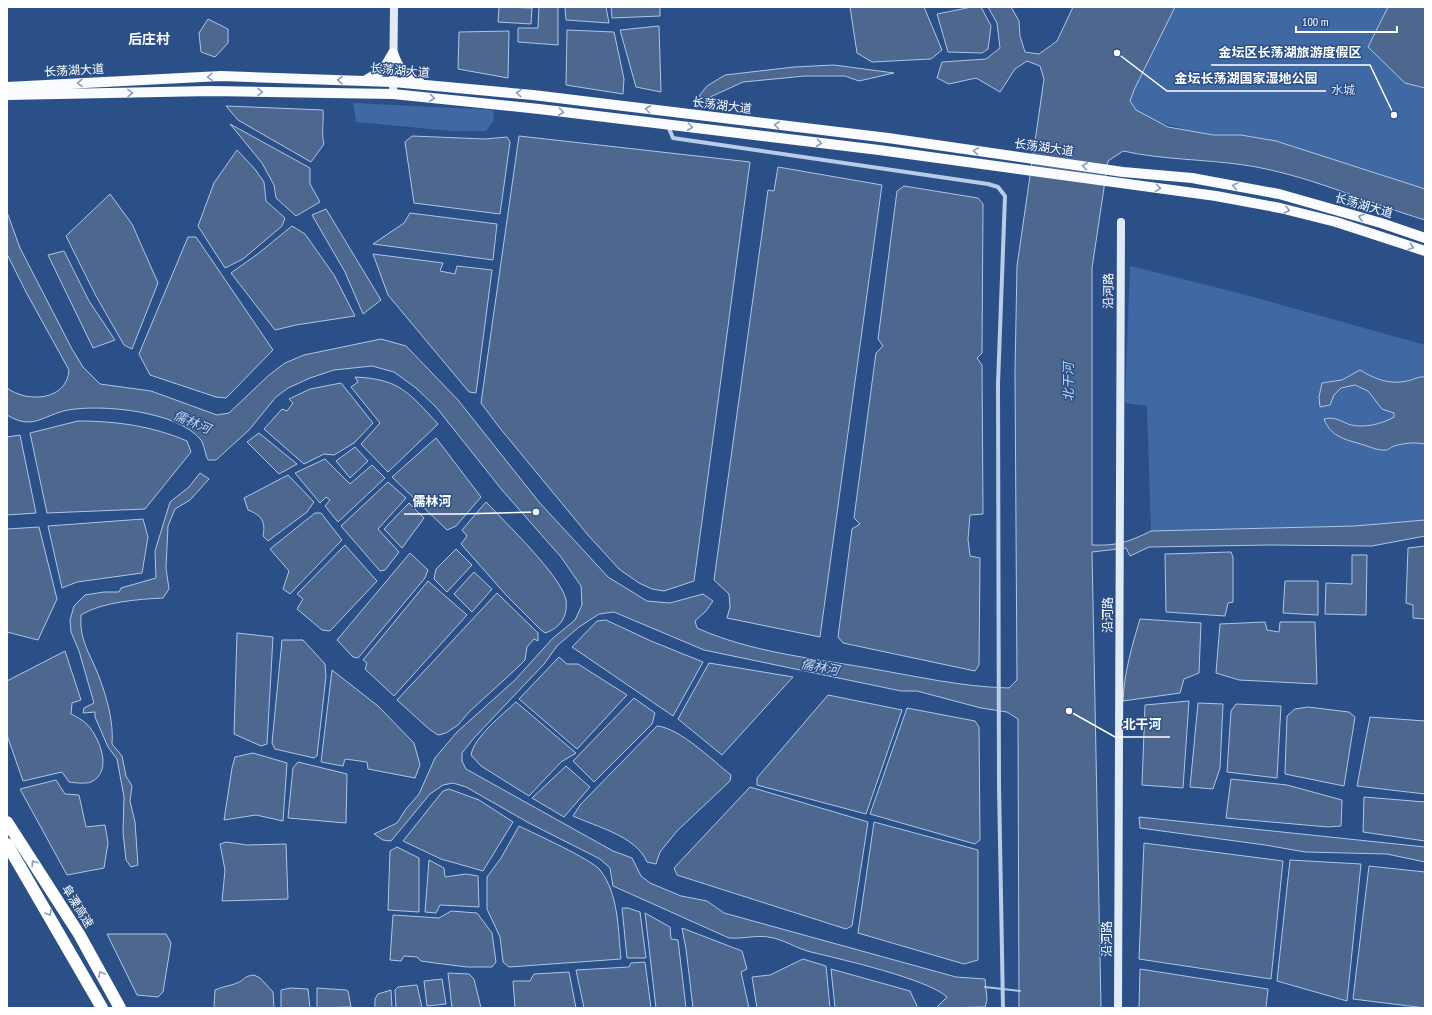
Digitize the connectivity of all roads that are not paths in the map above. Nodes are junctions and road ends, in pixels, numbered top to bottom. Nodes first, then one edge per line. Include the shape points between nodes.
1 (394, 7) edge
2 (393, 53) junction
3 (365, 81) junction
4 (393, 82) junction
5 (436, 86) junction
6 (7, 87) edge
7 (393, 94) junction
8 (7, 96) edge
9 (668, 125) junction
10 (1121, 222) dead end
11 (1425, 238) edge
12 (1425, 251) edge
13 (7, 822) edge
14 (7, 844) edge
15 (102, 1008) edge
16 (120, 1008) edge
17 (1003, 1008) edge
18 (1118, 1008) edge

1 - 2 street
2 - 3 main road via 383,70
2 - 4 street
2 - 5 main road via 400,69 409,78
3 - 4 main road, 长荡湖大道
3 -> 6 main road, 长荡湖大道 via 221,76
4 - 5 main road, 长荡湖大道
4 - 7 street
11 -> 5 main road, 长荡湖大道 via 1279,194 1192,178 1123,172 888,138 533,95
8 -> 7 main road, 长荡湖大道 via 211,91
7 -> 9 main road, 长荡湖大道
9 -> 12 main road, 长荡湖大道 via 1016,167 1216,196 1336,222
9 - 17 street via 673,138 988,184 998,187 1005,196 998,384 999,786
10 - 18 street, 沿河路
16 -> 13 highway, 阜溧高速 via 79,934
14 -> 15 highway via 65,940

